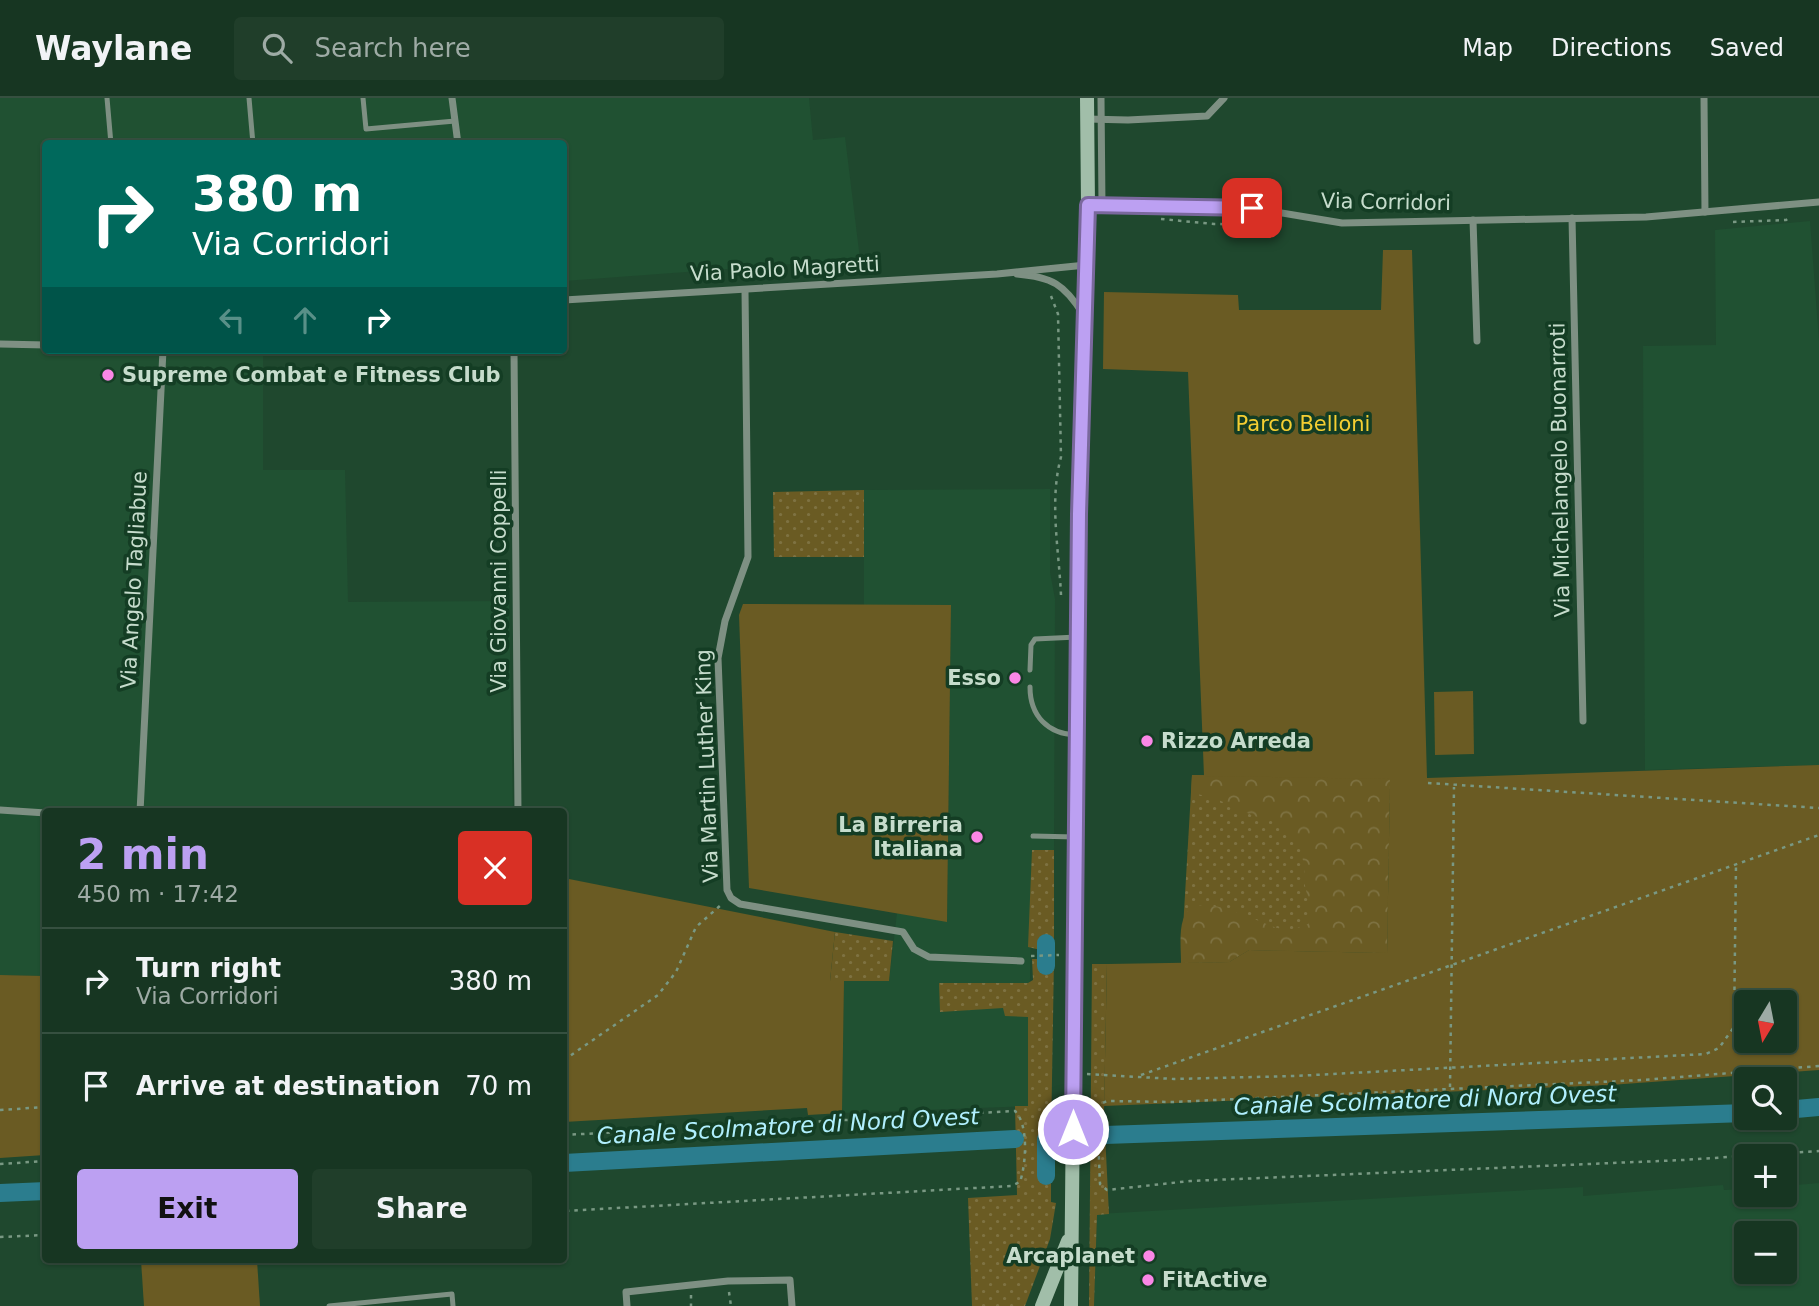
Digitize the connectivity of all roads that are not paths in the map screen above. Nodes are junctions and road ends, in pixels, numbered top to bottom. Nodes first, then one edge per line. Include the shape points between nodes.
1 (107, 98) edge
2 (249, 98) edge
3 (362, 98) edge
4 (452, 98) edge
5 (1087, 98) edge
6 (1101, 98) edge
7 (1224, 98) edge
8 (1704, 98) edge
9 (1095, 119) junction
10 (455, 121) junction
11 (111, 140) edge
12 (253, 140) edge
13 (457, 140) edge
14 (1819, 202) edge
15 (1095, 205) junction
16 (1705, 212) junction
17 (1572, 218) junction
18 (1474, 220) junction
19 (1086, 265) junction
20 (1009, 274) junction
21 (745, 289) junction
22 (567, 300) edge
23 (1083, 314) junction
24 (1477, 341) dead end
25 (0, 344) edge
26 (42, 345) edge
27 (163, 354) edge
28 (514, 354) edge
29 (1077, 637) junction
30 (1030, 670) dead end
31 (1030, 687) dead end
32 (1583, 721) dead end
33 (1076, 735) junction
34 (140, 808) edge
35 (518, 808) edge
36 (0, 810) edge
37 (42, 813) edge
38 (1034, 836) dead end
39 (1075, 837) junction
40 (1021, 961) dead end
41 (1072, 1233) junction
42 (329, 1306) edge
43 (453, 1306) edge
44 (627, 1306) edge
45 (792, 1306) edge
46 (1042, 1306) edge
47 (1072, 1306) edge

1 - 11 lane
2 - 12 lane
3 - 10 lane via 366,129
4 - 10 street
5 - 9 main road
6 - 9 street
7 - 9 street via 1207,116
8 - 16 street
9 - 15 main road
10 - 13 street
14 - 16 street, Via Corridori
15 - 18 street, Via Corridori via 1252,208 1342,223
15 - 19 main road
16 - 17 street, Via Corridori
17 - 18 street, Via Corridori
17 - 32 street, Via Michelangelo Buonarroti
18 - 24 street, Via Corridori
19 - 20 street, Via Paolo Magretti
19 - 23 main road
20 - 21 street, Via Paolo Magretti
20 - 23 street, Via Paolo Magretti via 1051,280
21 - 22 street, Via Paolo Magretti
21 - 40 street, Via Martin Luther King via 748,557 725,621 718,658 727,890 740,904 903,932 914,948 929,957
23 - 29 main road
25 - 26 street
27 - 34 street, Via Angelo Tagliabue
28 - 35 street, Via Giovanni Coppelli
29 - 30 lane via 1035,639
29 - 33 main road
31 - 33 lane via 1041,722 1061,735
33 - 39 main road
36 - 37 street
38 - 39 lane
39 - 41 main road
41 - 46 main road
41 - 47 main road
42 - 43 lane via 452,1294
44 - 45 street via 626,1292 728,1281 790,1280

